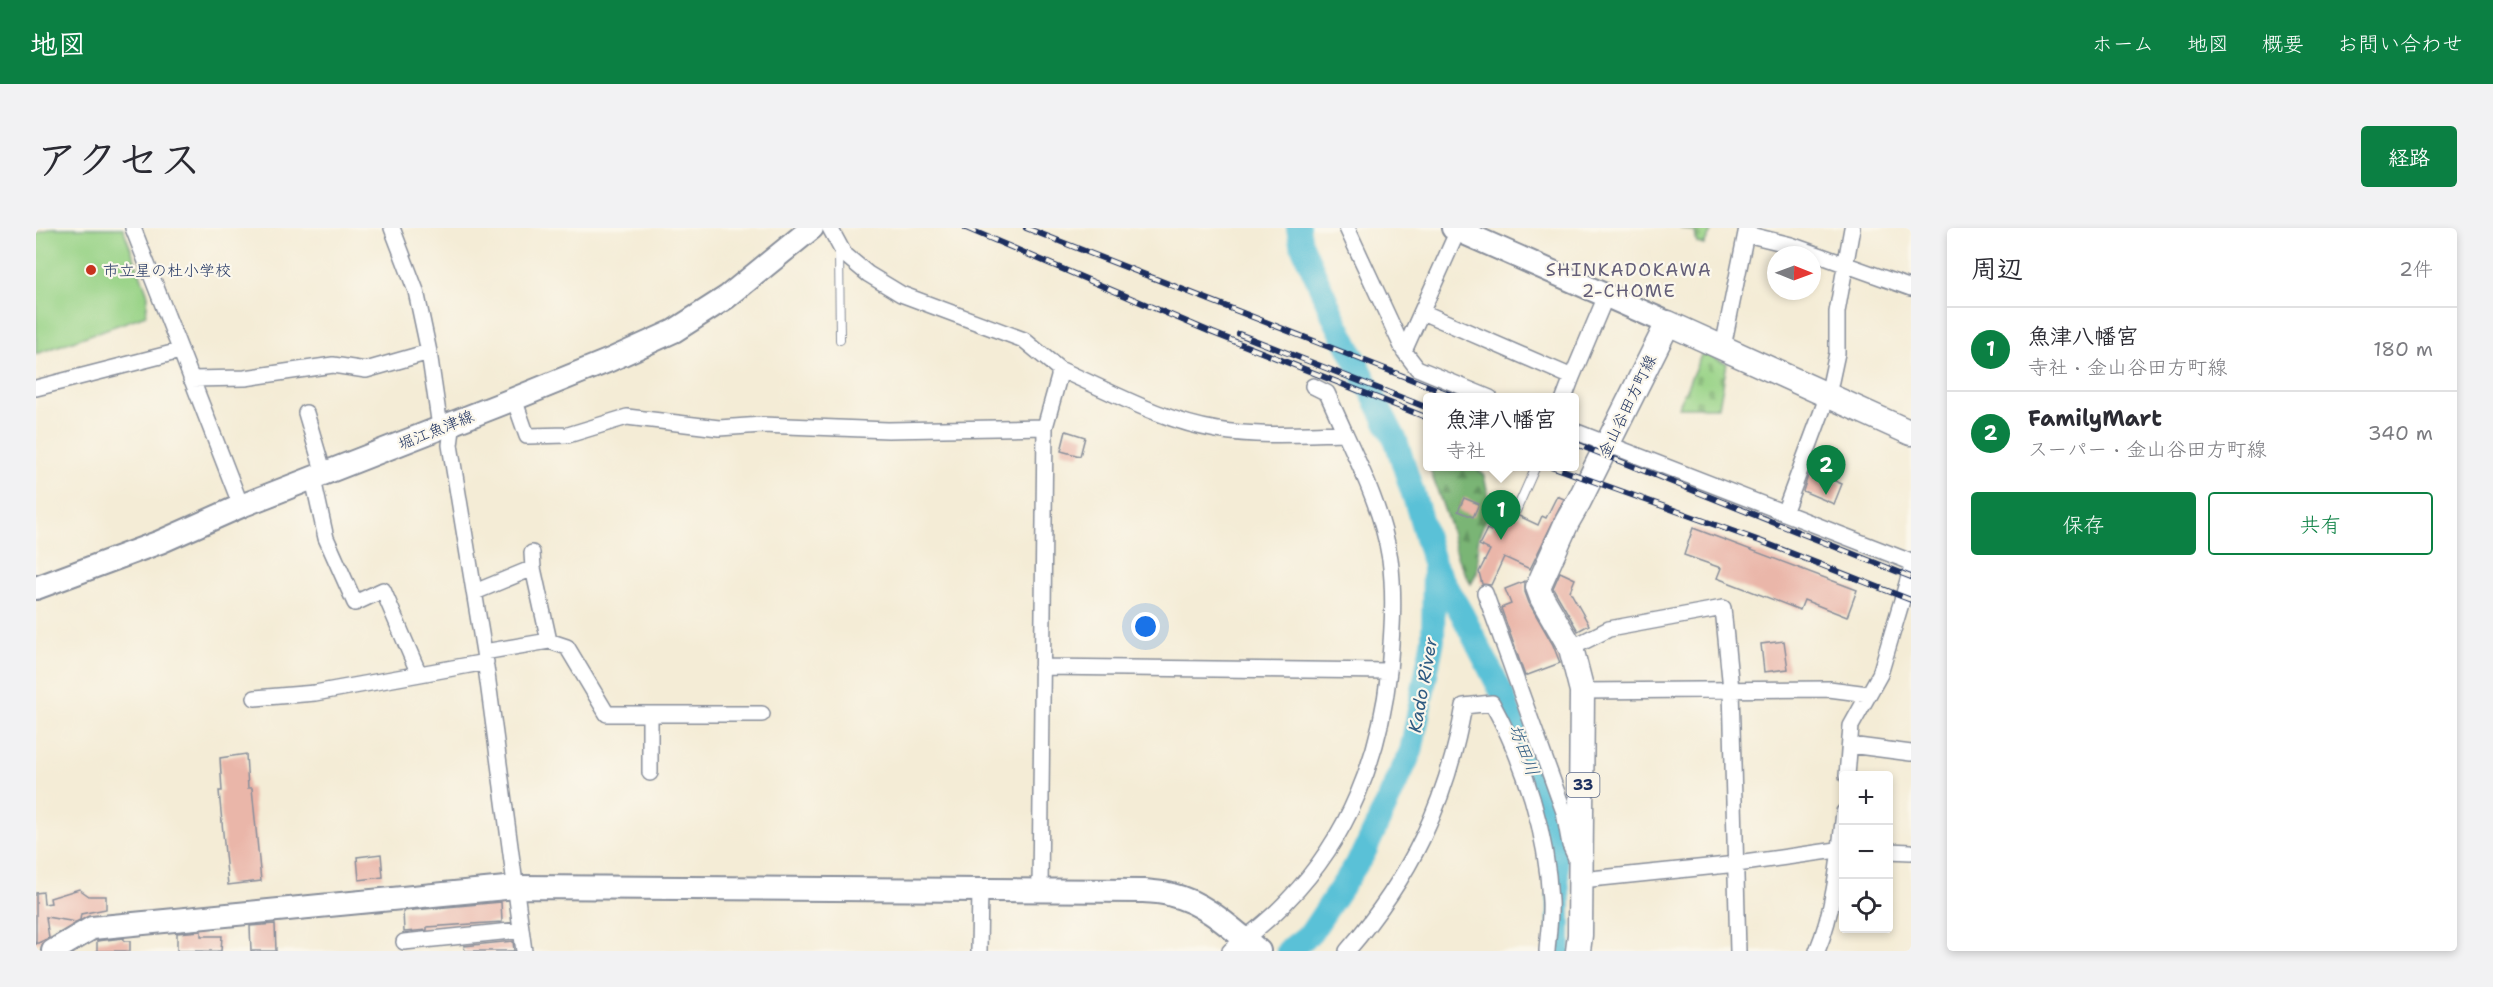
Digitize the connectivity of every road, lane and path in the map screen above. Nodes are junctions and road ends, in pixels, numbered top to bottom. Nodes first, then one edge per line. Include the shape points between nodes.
1 (133, 228) edge
2 (392, 228) edge
3 (812, 228) edge
4 (830, 228) edge
5 (1347, 228) edge
6 (1852, 228) edge
7 (1456, 229) edge
8 (1747, 231) edge
9 (839, 246) junction
10 (1846, 266) junction
11 (1911, 288) edge
12 (1606, 296) junction
13 (1422, 312) junction
14 (1668, 323) junction
15 (840, 340) dead end
16 (1723, 347) junction
17 (180, 351) junction
18 (1404, 351) junction
19 (429, 352) junction
20 (1059, 369) junction
21 (1572, 377) junction
22 (191, 379) junction
23 (1313, 386) dead end
24 (36, 388) edge
25 (1478, 393) edge
26 (1566, 393) edge
27 (1828, 395) junction
28 (514, 399) junction
29 (306, 414) dead end
30 (447, 425) junction
31 (1045, 427) junction
32 (1345, 433) junction
33 (1579, 433) edge
34 (1911, 433) edge
35 (1608, 445) junction
36 (1534, 471) edge
37 (318, 476) junction
38 (241, 506) junction
39 (1516, 511) dead end
40 (1784, 513) junction
41 (1911, 562) edge
42 (1911, 570) edge
43 (36, 588) edge
44 (476, 591) junction
45 (1485, 593) dead end
46 (549, 641) junction
47 (1571, 648) junction
48 (485, 657) junction
49 (1042, 667) junction
50 (1389, 670) junction
51 (419, 674) junction
52 (1731, 689) junction
53 (1582, 691) junction
54 (1868, 694) junction
55 (255, 698) dead end
56 (650, 714) junction
57 (762, 714) dead end
58 (1850, 745) junction
59 (1911, 753) edge
60 (1847, 771) edge
61 (650, 774) dead end
62 (1839, 849) edge
63 (1893, 851) edge
64 (1911, 852) edge
65 (1737, 864) junction
66 (1839, 865) edge
67 (1581, 874) junction
68 (516, 887) junction
69 (980, 888) junction
70 (1040, 889) junction
71 (521, 930) junction
72 (404, 942) dead end
73 (444, 944) edge
74 (1245, 946) edge
75 (53, 951) edge
76 (524, 951) edge
77 (979, 951) edge
78 (1347, 951) edge
79 (1547, 951) edge
80 (1578, 951) edge
81 (1737, 951) edge
82 (1817, 951) edge

1 - 17 street
2 - 19 street via 416,291
3 - 28 street, 堀江魚津線 via 700,316 610,360
4 - 9 street
5 - 18 street
6 - 10 street
7 - 12 street
7 - 13 street
8 - 10 street
8 - 16 street
9 - 15 lane
9 - 20 street via 868,274 901,294 1024,340
10 - 11 street
10 - 27 street via 1837,312 1837,353
12 - 14 street
12 - 21 street
13 - 18 street
13 - 21 street
14 - 16 main road
14 - 35 main road, 金山谷田方町線 / 33
16 - 27 main road
17 - 22 street
17 - 24 street
18 - 25 street via 1417,368
19 - 22 street via 366,370 333,365 244,378
19 - 30 street
20 - 31 street
20 - 32 street via 1163,415 1216,430 1277,435
21 - 26 street
22 - 38 street
23 - 32 street via 1327,393
27 - 34 main road
27 - 40 street
28 - 30 street, 堀江魚津線
28 - 31 street via 527,436 568,435 627,417 719,428
29 - 37 street
30 - 37 street, 堀江魚津線
30 - 44 street
31 - 49 street
32 - 50 street via 1377,508 1390,559 1394,609
33 - 35 street
35 - 40 street
35 - 47 main road, 金山谷田方町線 / 33 via 1538,587
36 - 39 lane
37 - 38 street, 堀江魚津線
37 - 51 street via 326,538 355,603 383,590
38 - 43 street, 堀江魚津線 via 160,542
40 - 41 street
42 - 54 street via 1880,674
44 - 46 street via 532,560
44 - 48 street
45 - 67 street via 1564,812
46 - 48 street
46 - 56 street via 567,647 607,714
47 - 52 street via 1609,629 1723,608
47 - 53 main road, 金山谷田方町線 / 33
48 - 51 street
48 - 68 street
49 - 50 street
49 - 70 street
50 - 74 street via 1374,752 1362,787 1320,861
51 - 55 street via 315,693
52 - 53 street
52 - 54 street via 1829,689
52 - 65 street
53 - 67 main road, 金山谷田方町線 / 33
54 - 58 street via 1851,726
56 - 57 street
56 - 61 street
58 - 59 street
58 - 60 street
62 - 65 street
63 - 64 street
65 - 67 street
65 - 81 street
66 - 82 street via 1827,927
67 - 80 main road, 金山谷田方町線 / 33
68 - 69 street
68 - 71 street
68 - 75 street via 92,928
69 - 70 street
69 - 77 street
70 - 74 street via 1173,895 1218,917
71 - 73 street
71 - 76 street
72 - 73 street
78 - 79 street via 1417,851 1435,814 1452,763 1464,706 1492,703 1530,793 1545,844 1551,903

